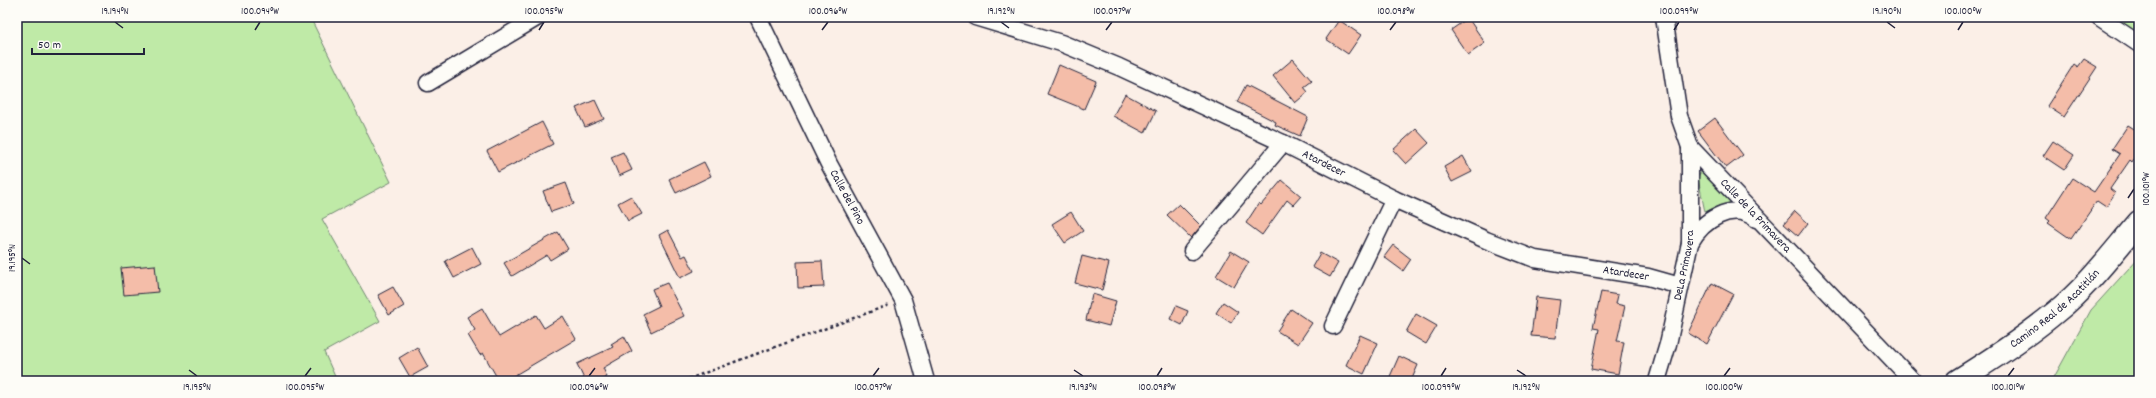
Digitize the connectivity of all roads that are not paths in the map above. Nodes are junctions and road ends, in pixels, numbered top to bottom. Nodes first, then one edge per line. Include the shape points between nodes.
1 (538, 17) edge
2 (758, 17) edge
3 (976, 17) edge
4 (1664, 17) edge
5 (2099, 17) edge
6 (2139, 43) edge
7 (428, 83) dead end
8 (1283, 143) junction
9 (1690, 146) junction
10 (1394, 199) junction
11 (2139, 222) edge
12 (1766, 226) junction
13 (1690, 243) junction
14 (1192, 251) dead end
15 (1680, 286) junction
16 (1333, 326) dead end
17 (926, 381) edge
18 (1657, 381) edge
19 (1913, 381) edge
20 (1957, 381) edge

1 - 7 street
2 - 17 street, Calle del Pino via 829,164 903,300
3 - 8 street, Atardecer via 1061,43
4 - 9 street, Calle de la Primavera via 1678,116
5 - 6 street
8 - 10 street, Atardecer
8 - 14 street
9 - 12 street, Calle de la Primavera
9 - 13 street, DeLa Primavera
10 - 15 street, Atardecer via 1535,259 1648,277
10 - 16 street
11 - 20 main road, Camino Real de Acatitlán via 2058,311 2013,345
12 - 13 street via 1745,213 1726,213 1708,221
12 - 19 street, Calle de la Primavera
13 - 15 street, DeLa Primavera
15 - 18 street, DeLa Primavera

